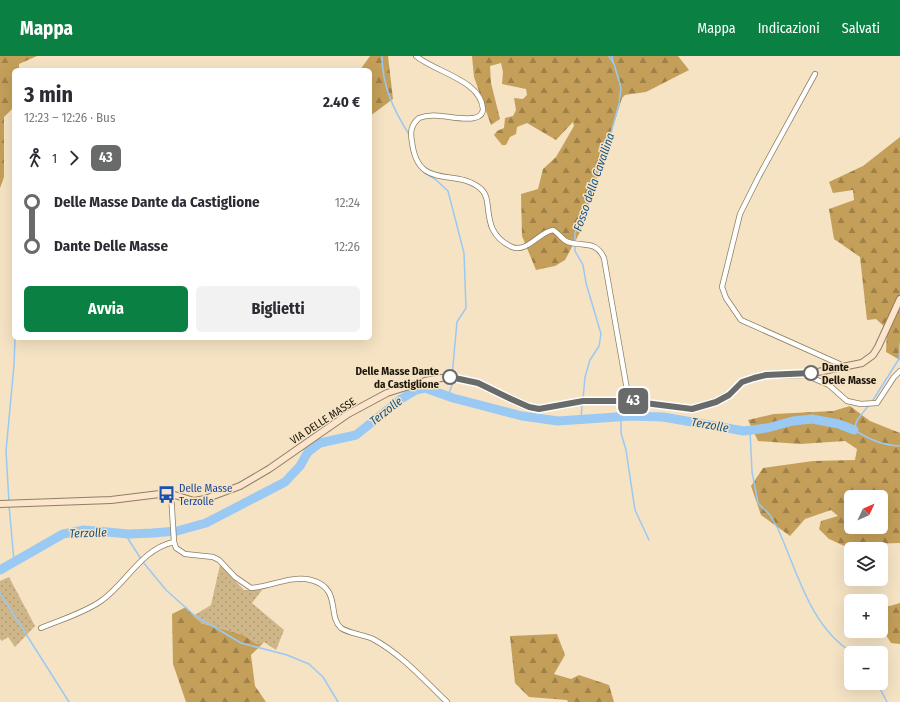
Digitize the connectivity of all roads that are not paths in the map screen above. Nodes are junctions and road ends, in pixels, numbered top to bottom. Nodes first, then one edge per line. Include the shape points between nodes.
1 (416, 56) edge
2 (815, 74) dead end
3 (900, 299) edge
4 (847, 367) junction
5 (900, 371) edge
6 (808, 374) junction
7 (629, 401) junction
8 (171, 493) junction
9 (0, 504) edge
10 (174, 541) junction
11 (41, 628) dead end
12 (447, 702) edge

1 - 7 street via 472,87 479,96 483,109 479,117 471,119 432,115 419,118 412,128 411,138 417,161 431,175 466,182 481,189 488,218 495,233 512,247 525,246 553,230 569,242 595,246 604,258
2 - 4 street via 740,214 722,287 726,298 741,320
3 - 4 street, VIA DELLE MASSE via 873,355 862,363
4 - 6 street, VIA DELLE MASSE
5 - 6 street via 877,403 861,404 847,401 829,385
6 - 7 street, VIA DELLE MASSE via 766,375 754,378 742,382 729,395 716,402 692,409
7 - 8 street, VIA DELLE MASSE via 583,401 539,409 529,407 478,383 458,378 425,380 387,393 348,414 240,486 194,501
8 - 9 street, VIA DELLE MASSE via 111,500
8 - 10 street
10 - 11 street via 163,544 134,567 102,600
10 - 12 street via 176,548 182,553 219,560 239,581 251,588 295,578 312,580 330,594 341,628 373,639 391,651

